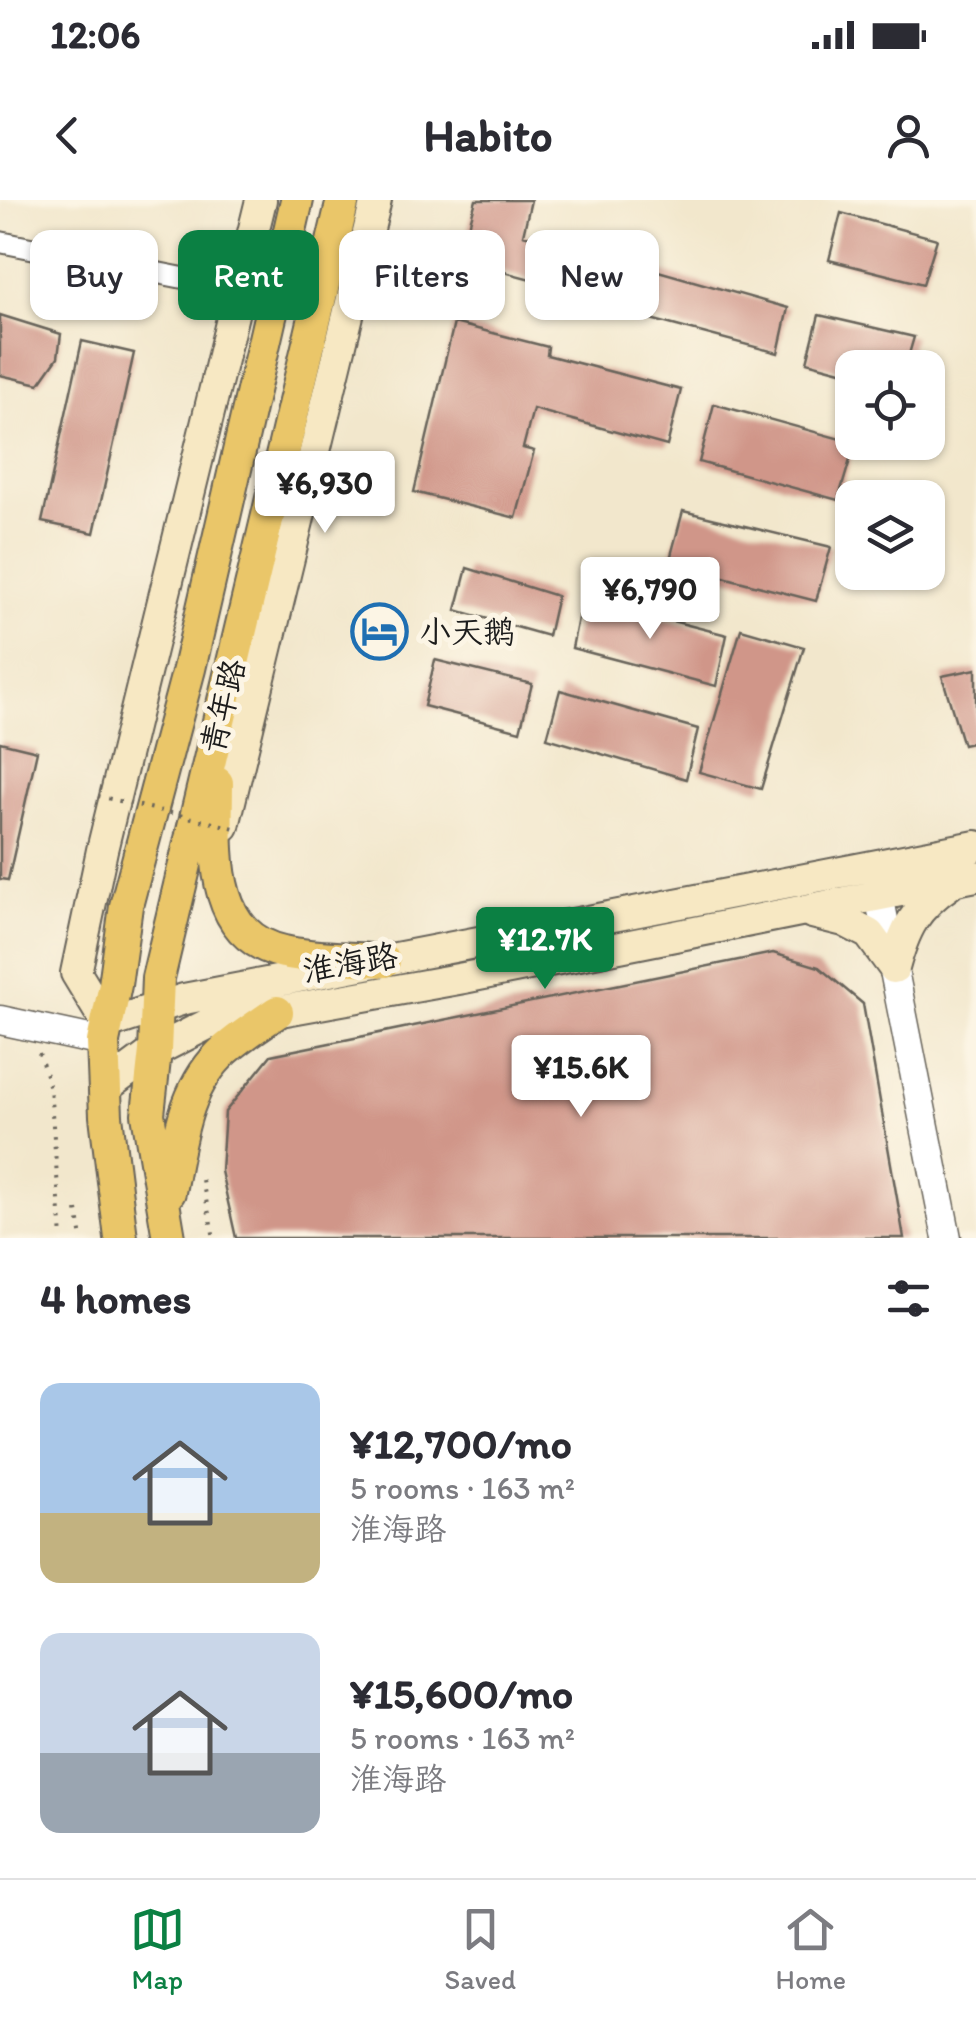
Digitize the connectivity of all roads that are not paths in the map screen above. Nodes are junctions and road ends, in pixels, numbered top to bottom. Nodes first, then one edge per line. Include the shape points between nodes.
1 (261, 200) edge
2 (297, 200) edge
3 (343, 200) edge
4 (376, 200) edge
5 (254, 230) edge
6 (0, 242) edge
7 (178, 277) edge
8 (231, 320) edge
9 (218, 727) junction
10 (976, 846) edge
11 (217, 858) junction
12 (966, 878) edge
13 (878, 881) junction
14 (799, 912) junction
15 (384, 961) junction
16 (894, 968) junction
17 (157, 1008) junction
18 (277, 1012) junction
19 (0, 1020) edge
20 (105, 1033) junction
21 (155, 1051) junction
22 (105, 1088) junction
23 (113, 1172) junction
24 (174, 1231) edge
25 (103, 1238) edge
26 (121, 1238) edge
27 (947, 1238) edge

1 - 5 main road
2 - 20 main road, 青年路 via 194,650 126,906
3 - 9 main road, 青年路
4 - 11 main road
6 - 7 street
8 - 20 main road via 76,973
9 - 11 main road
9 - 17 main road, 青年路 via 158,978
10 - 13 main road, 淮海路
11 - 15 main road via 223,896 253,940 283,952
12 - 13 main road, 淮海路
12 - 16 main road via 915,914
13 - 14 main road, 淮海路
13 - 15 main road, 淮海路
13 - 16 street
14 - 16 main road via 823,914 869,934
14 - 18 main road, 淮海路
15 - 17 main road, 淮海路
16 - 27 street
17 - 20 main road, 淮海路
17 - 21 main road, 青年路
18 - 21 main road, 淮海路 via 208,1024
18 - 24 main road via 224,1051 197,1087 184,1116
19 - 20 street
20 - 22 main road, 青年路
21 - 22 main road, 淮海路
21 - 24 main road, 青年路 via 148,1114
22 - 23 main road, 青年路
23 - 25 main road, 青年路
23 - 26 main road, 青年路

